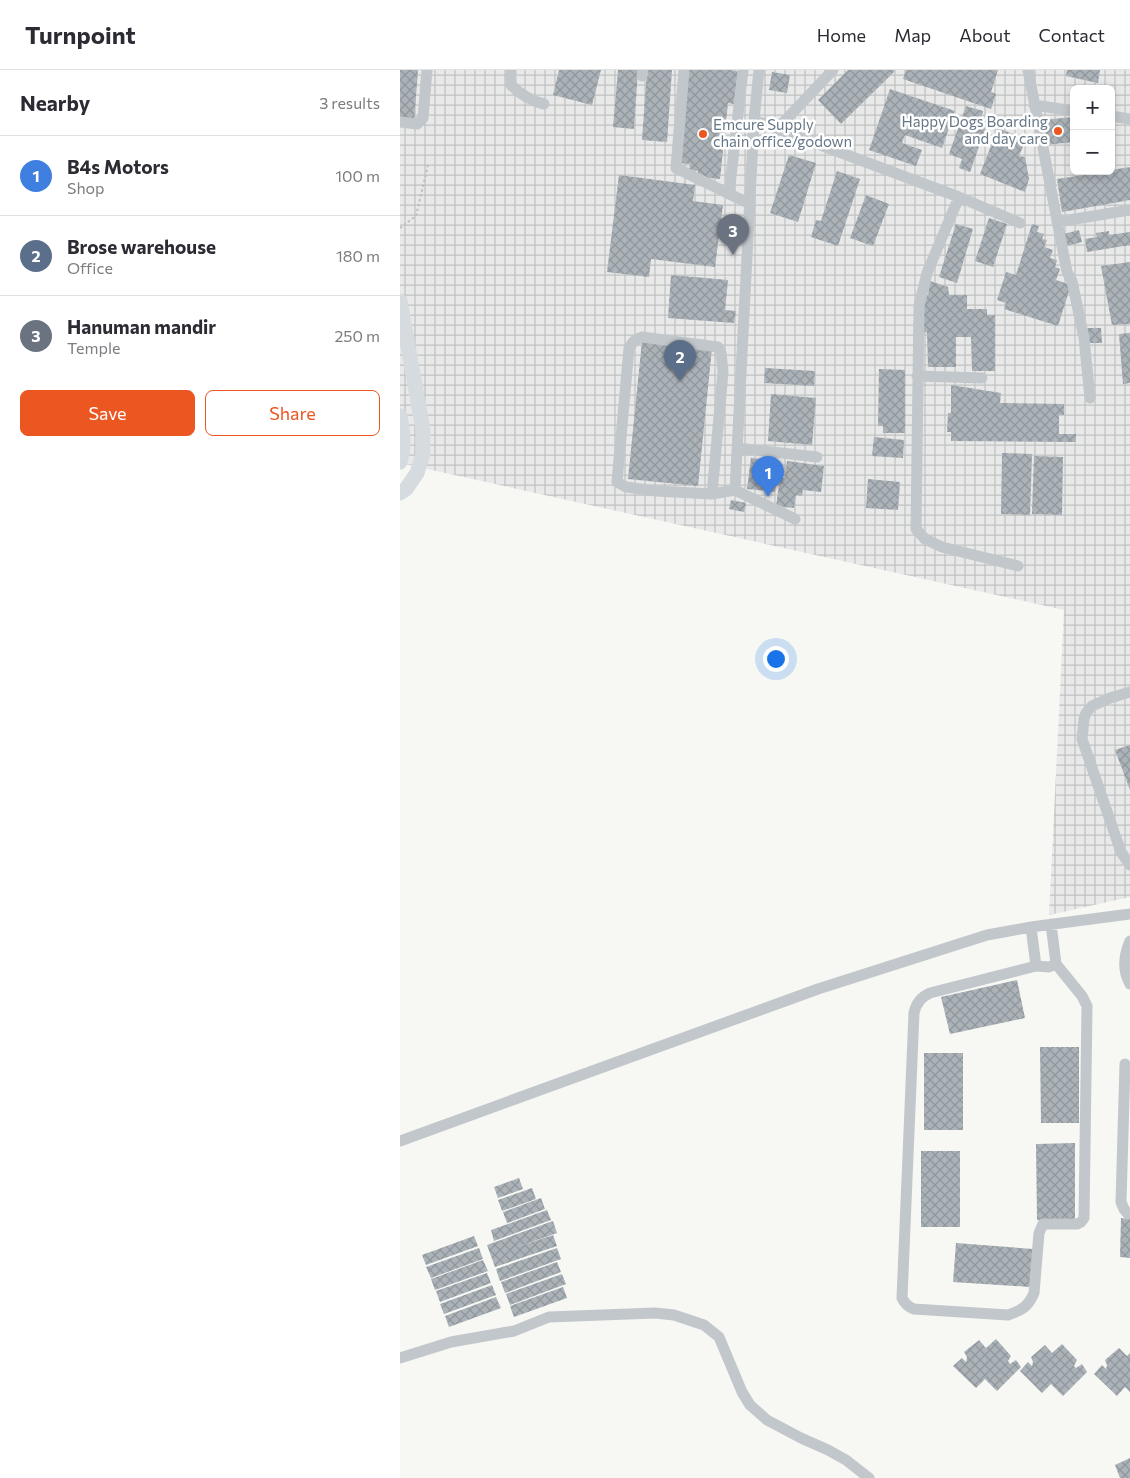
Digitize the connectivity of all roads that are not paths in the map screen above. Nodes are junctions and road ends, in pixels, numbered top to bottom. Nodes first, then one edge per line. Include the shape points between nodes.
1 (427, 70) edge
2 (511, 70) edge
3 (684, 70) edge
4 (743, 70) edge
5 (759, 70) edge
6 (833, 70) edge
7 (1028, 70) edge
8 (544, 104) dead end
9 (1034, 105) junction
10 (1070, 110) edge
11 (1115, 117) edge
12 (1130, 119) edge
13 (754, 120) junction
14 (400, 122) edge
15 (777, 129) junction
16 (729, 194) junction
17 (959, 197) junction
18 (750, 204) junction
19 (1130, 210) edge
20 (1057, 222) junction
21 (1020, 223) dead end
22 (400, 301) edge
23 (917, 376) junction
24 (982, 378) dead end
25 (1090, 398) dead end
26 (400, 416) edge
27 (737, 448) junction
28 (818, 457) dead end
29 (400, 462) edge
30 (735, 490) junction
31 (400, 493) edge
32 (712, 494) junction
33 (795, 519) dead end
34 (1018, 566) dead end
35 (1130, 692) edge
36 (1130, 865) edge
37 (1130, 914) edge
38 (1051, 924) junction
39 (1031, 927) junction
40 (1128, 945) edge
41 (1056, 964) junction
42 (1036, 966) junction
43 (1130, 984) edge
44 (1125, 1064) dead end
45 (400, 1141) edge
46 (1130, 1214) edge
47 (400, 1358) edge
48 (869, 1478) edge

1 - 14 street via 423,118 417,124
2 - 8 street via 511,84 516,90 532,101
3 - 16 street via 676,168
4 - 16 street
5 - 13 street
6 - 15 street
7 - 9 street
9 - 10 street
9 - 20 street
11 - 12 street
13 - 15 street
13 - 18 street
15 - 17 street
16 - 18 street
17 - 21 street
17 - 23 street via 927,273 919,306
18 - 27 street
19 - 20 street
20 - 25 street via 1084,338
22 - 31 main road via 422,430 423,454 417,473
23 - 24 street
23 - 34 street via 916,528 925,539 942,547
26 - 29 main road via 404,451
27 - 28 street
27 - 30 street
30 - 32 street
30 - 33 street
32 - 32 street via 656,492 626,487 617,482 629,348 642,337 718,347 723,372
35 - 36 street via 1092,706 1086,712 1082,739 1121,852
37 - 38 street
38 - 39 street
38 - 41 street
39 - 42 street
39 - 45 street via 987,935 818,988
40 - 43 street via 1124,963
41 - 42 street
41 - 42 street via 1087,1006 1084,1218 1077,1224 1042,1224 1034,1293 1023,1310 1008,1315 910,1308 902,1298 916,1006 924,995
44 - 46 street via 1121,1202
47 - 48 street via 451,1342 514,1331 550,1317 674,1315 704,1325 719,1337 742,1392 750,1405 767,1420 846,1460

